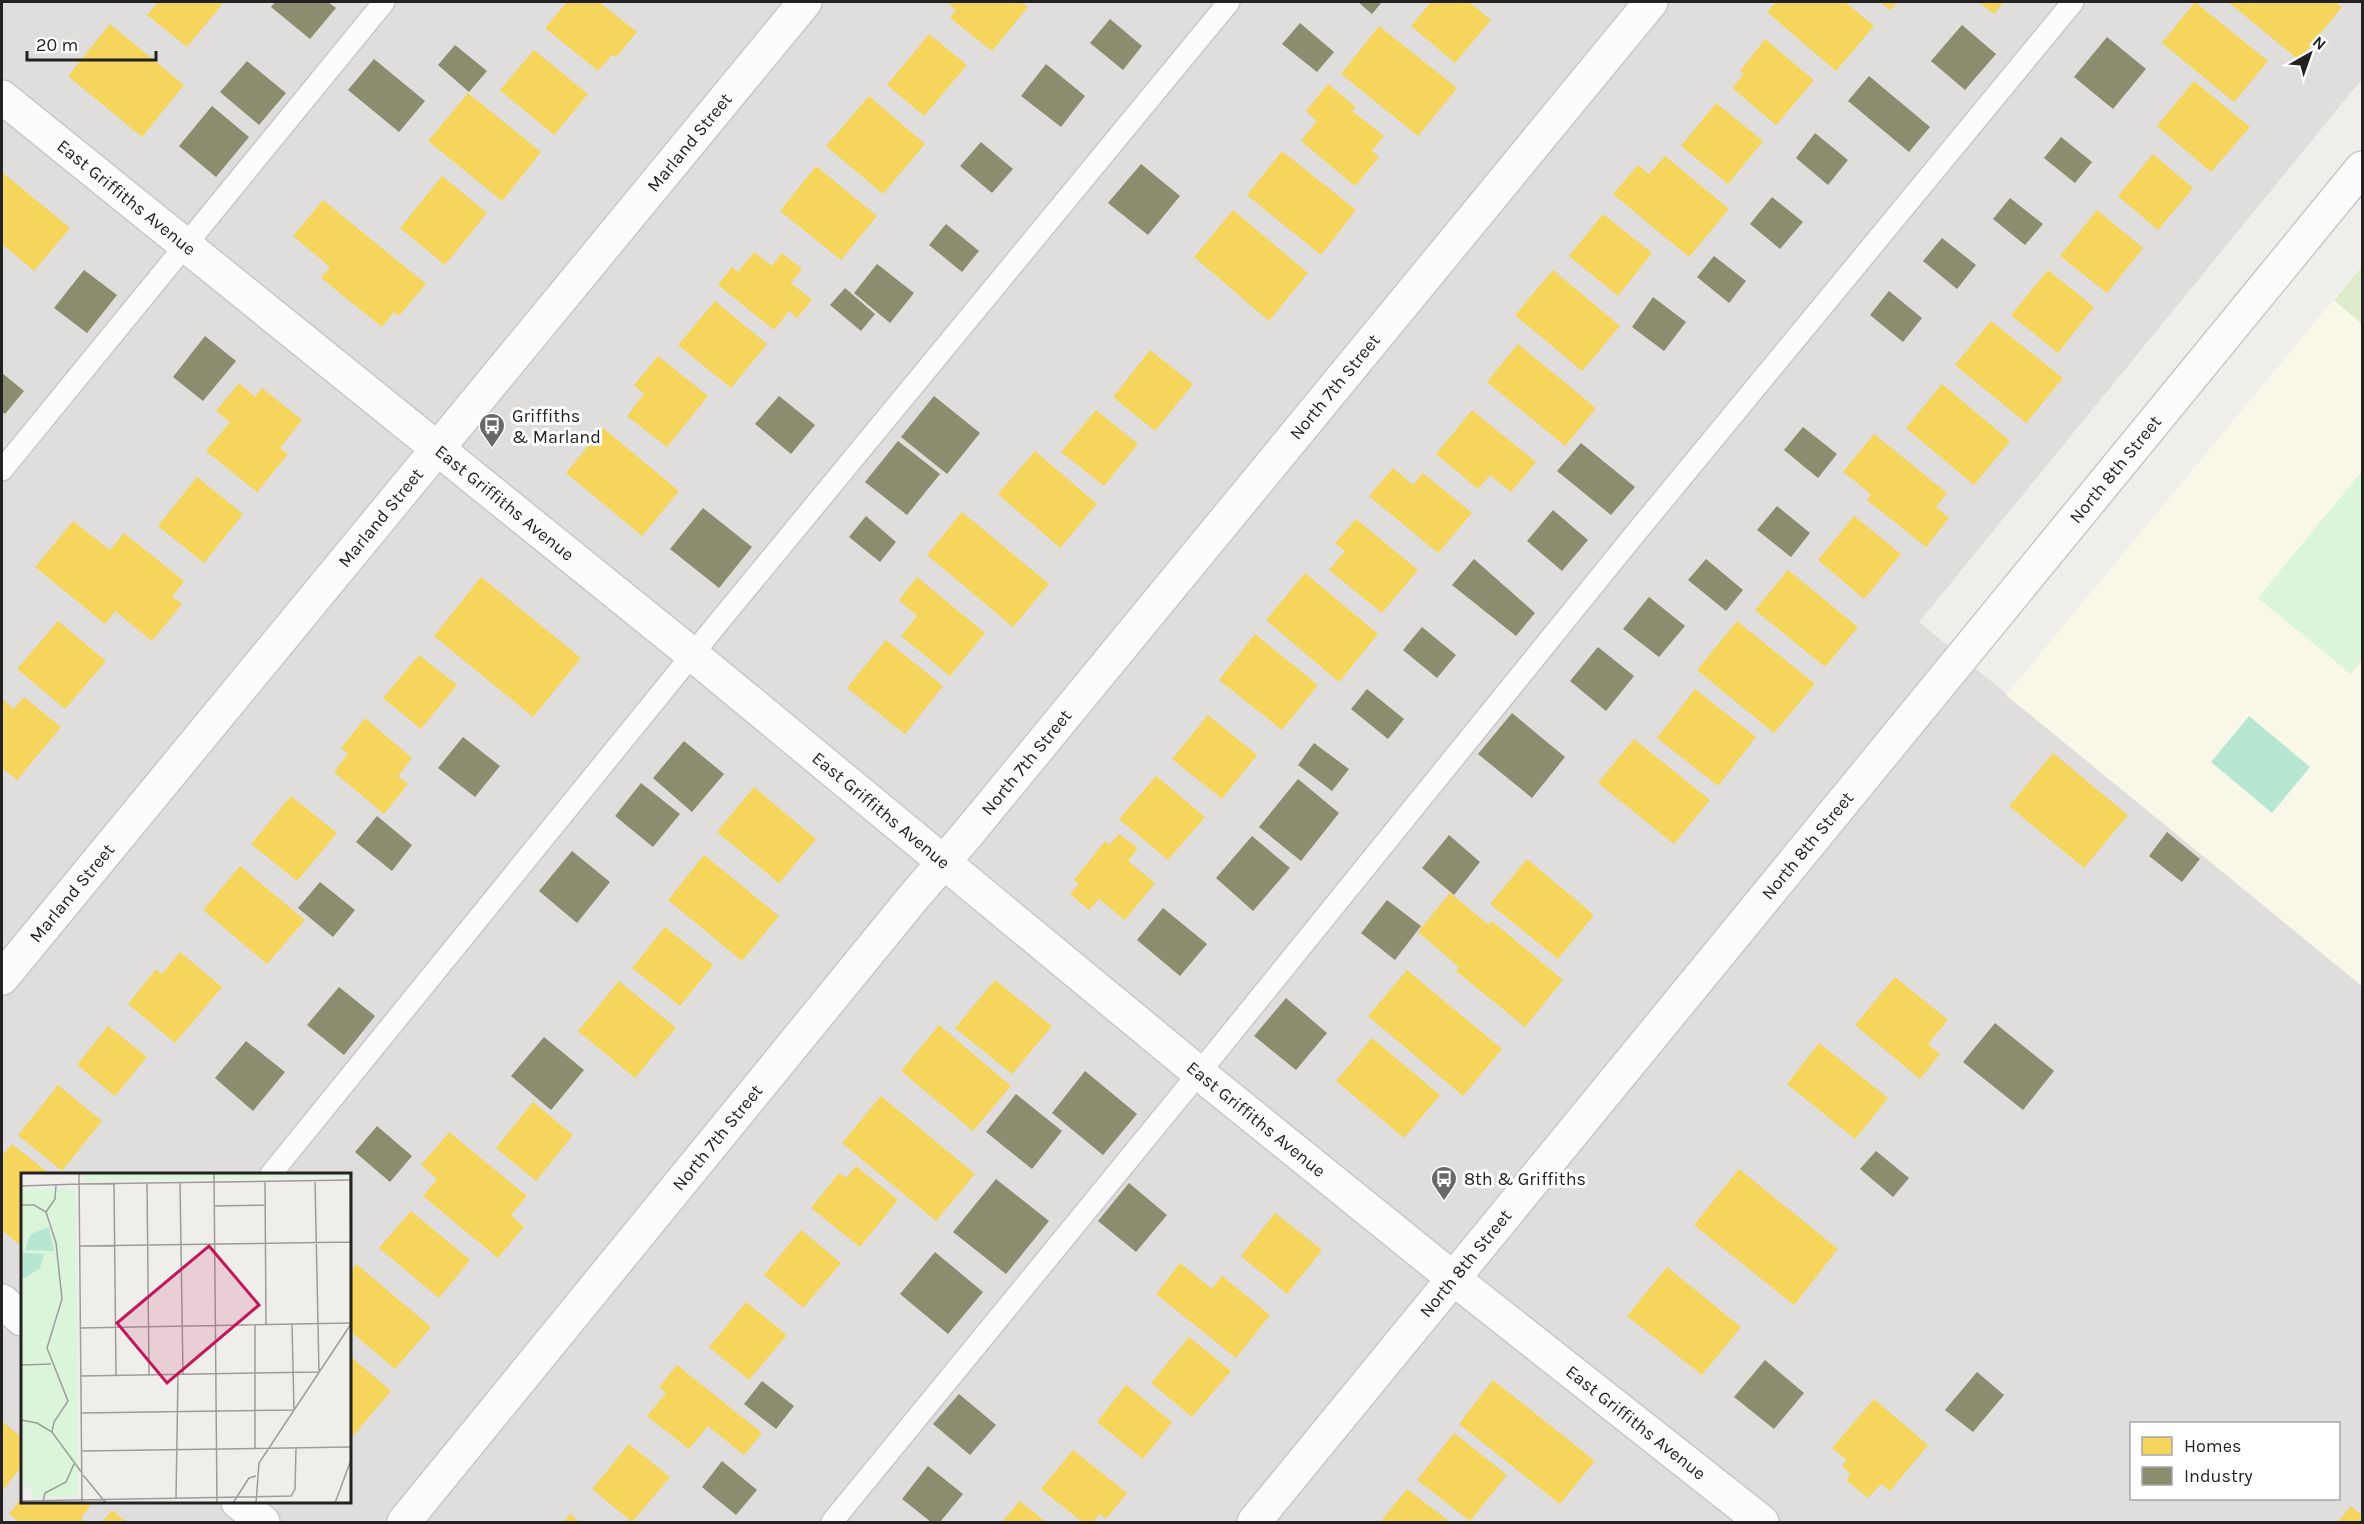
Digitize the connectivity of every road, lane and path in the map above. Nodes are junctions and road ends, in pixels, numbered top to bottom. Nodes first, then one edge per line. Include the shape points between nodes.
1 (384, 2) edge
2 (805, 2) edge
3 (1229, 2) edge
4 (1651, 2) edge
5 (2073, 2) edge
6 (2, 97) edge
7 (2362, 168) edge
8 (184, 244) junction
9 (437, 448) junction
10 (2, 470) edge
11 (693, 655) junction
12 (944, 861) junction
13 (2, 978) edge
14 (1199, 1073) junction
15 (272, 1173) edge
16 (1454, 1279) junction
17 (2, 1302) edge
18 (21, 1318) edge
19 (239, 1503) edge
20 (1750, 1519) edge
21 (263, 1522) edge
22 (404, 1522) edge
23 (832, 1522) edge
24 (1254, 1522) edge

1 - 8 lane
2 - 9 street, Marland Street
3 - 11 lane
4 - 12 street, North 7th Street
5 - 14 lane via 1630,540
6 - 8 street, East Griffiths Avenue
7 - 16 street, North 8th Street
8 - 9 street, East Griffiths Avenue
8 - 10 lane
9 - 11 street, East Griffiths Avenue
9 - 13 street, Marland Street
11 - 12 street, East Griffiths Avenue
11 - 15 lane
12 - 14 street, East Griffiths Avenue
12 - 22 street, North 7th Street
14 - 16 street, East Griffiths Avenue
14 - 23 lane
16 - 20 street, East Griffiths Avenue
16 - 24 street, North 8th Street
17 - 18 street
19 - 21 street

